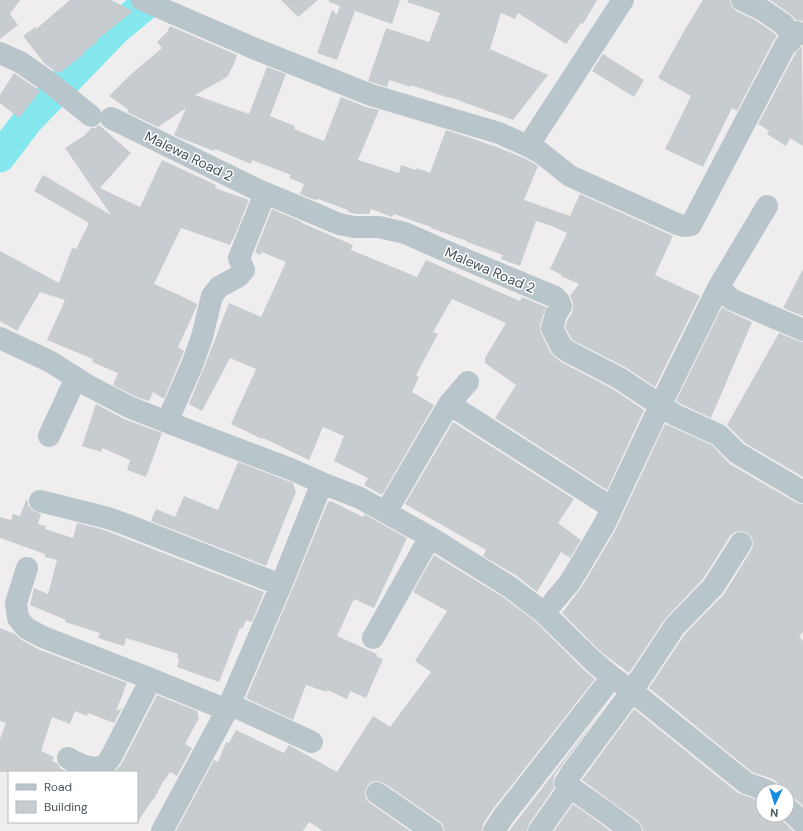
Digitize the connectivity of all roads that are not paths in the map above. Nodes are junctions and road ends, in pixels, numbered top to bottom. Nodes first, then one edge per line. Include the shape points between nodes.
1 (142, 0) edge
2 (623, 0) edge
3 (742, 0) edge
4 (798, 35) edge
5 (0, 53) edge
6 (528, 146) junction
7 (265, 193) junction
8 (768, 206) dead end
9 (718, 288) junction
10 (803, 330) edge
11 (0, 338) edge
12 (76, 378) junction
13 (468, 382) dead end
14 (449, 404) junction
15 (660, 406) junction
16 (167, 422) junction
17 (49, 436) dead end
18 (322, 483) junction
19 (803, 492) edge
20 (40, 501) dead end
21 (612, 508) junction
22 (386, 512) junction
23 (430, 537) junction
24 (741, 542) dead end
25 (27, 568) dead end
26 (281, 585) junction
27 (544, 613) junction
28 (374, 638) dead end
29 (612, 677) junction
30 (151, 679) junction
31 (632, 691) junction
32 (228, 707) junction
33 (312, 742) dead end
34 (68, 758) dead end
35 (755, 786) edge
36 (570, 787) junction
37 (377, 793) dead end
38 (795, 816) edge
39 (803, 823) edge
40 (162, 831) edge
41 (432, 831) edge
42 (494, 831) edge
43 (539, 831) edge
44 (631, 831) edge

1 - 6 street via 371,96 500,133
2 - 6 street
3 - 4 street via 761,9
4 - 6 street via 785,46 691,224 677,224 570,176
5 - 7 street, Malewa Road 2 via 20,62 101,117
7 - 15 street, Malewa Road 2 via 339,224 379,227 405,233 555,297 561,306 552,328 561,346 619,378
7 - 16 street via 239,258 244,270 239,276 219,287 212,296 192,365
8 - 9 street
9 - 10 street via 734,300
9 - 15 street
11 - 12 street via 51,362
12 - 16 street via 129,407
12 - 17 street
13 - 14 street
14 - 21 street
14 - 22 street
15 - 19 street, Malewa Road 2 via 719,435 737,453
15 - 21 street
16 - 18 street
18 - 22 street via 360,498
18 - 26 street
20 - 26 street via 108,518
21 - 27 street via 570,582
22 - 23 street
23 - 27 street via 510,587
23 - 28 street
24 - 31 street via 713,587 675,626
25 - 30 street via 16,603 18,618 26,628
26 - 32 street
27 - 29 street
29 - 31 street
29 - 42 street
30 - 32 street
30 - 34 street via 111,757 104,765 95,768 83,766
31 - 35 street via 746,783
31 - 36 street via 572,772 565,783
32 - 33 street
32 - 40 street
36 - 43 street
36 - 44 street
37 - 41 street
38 - 39 street

